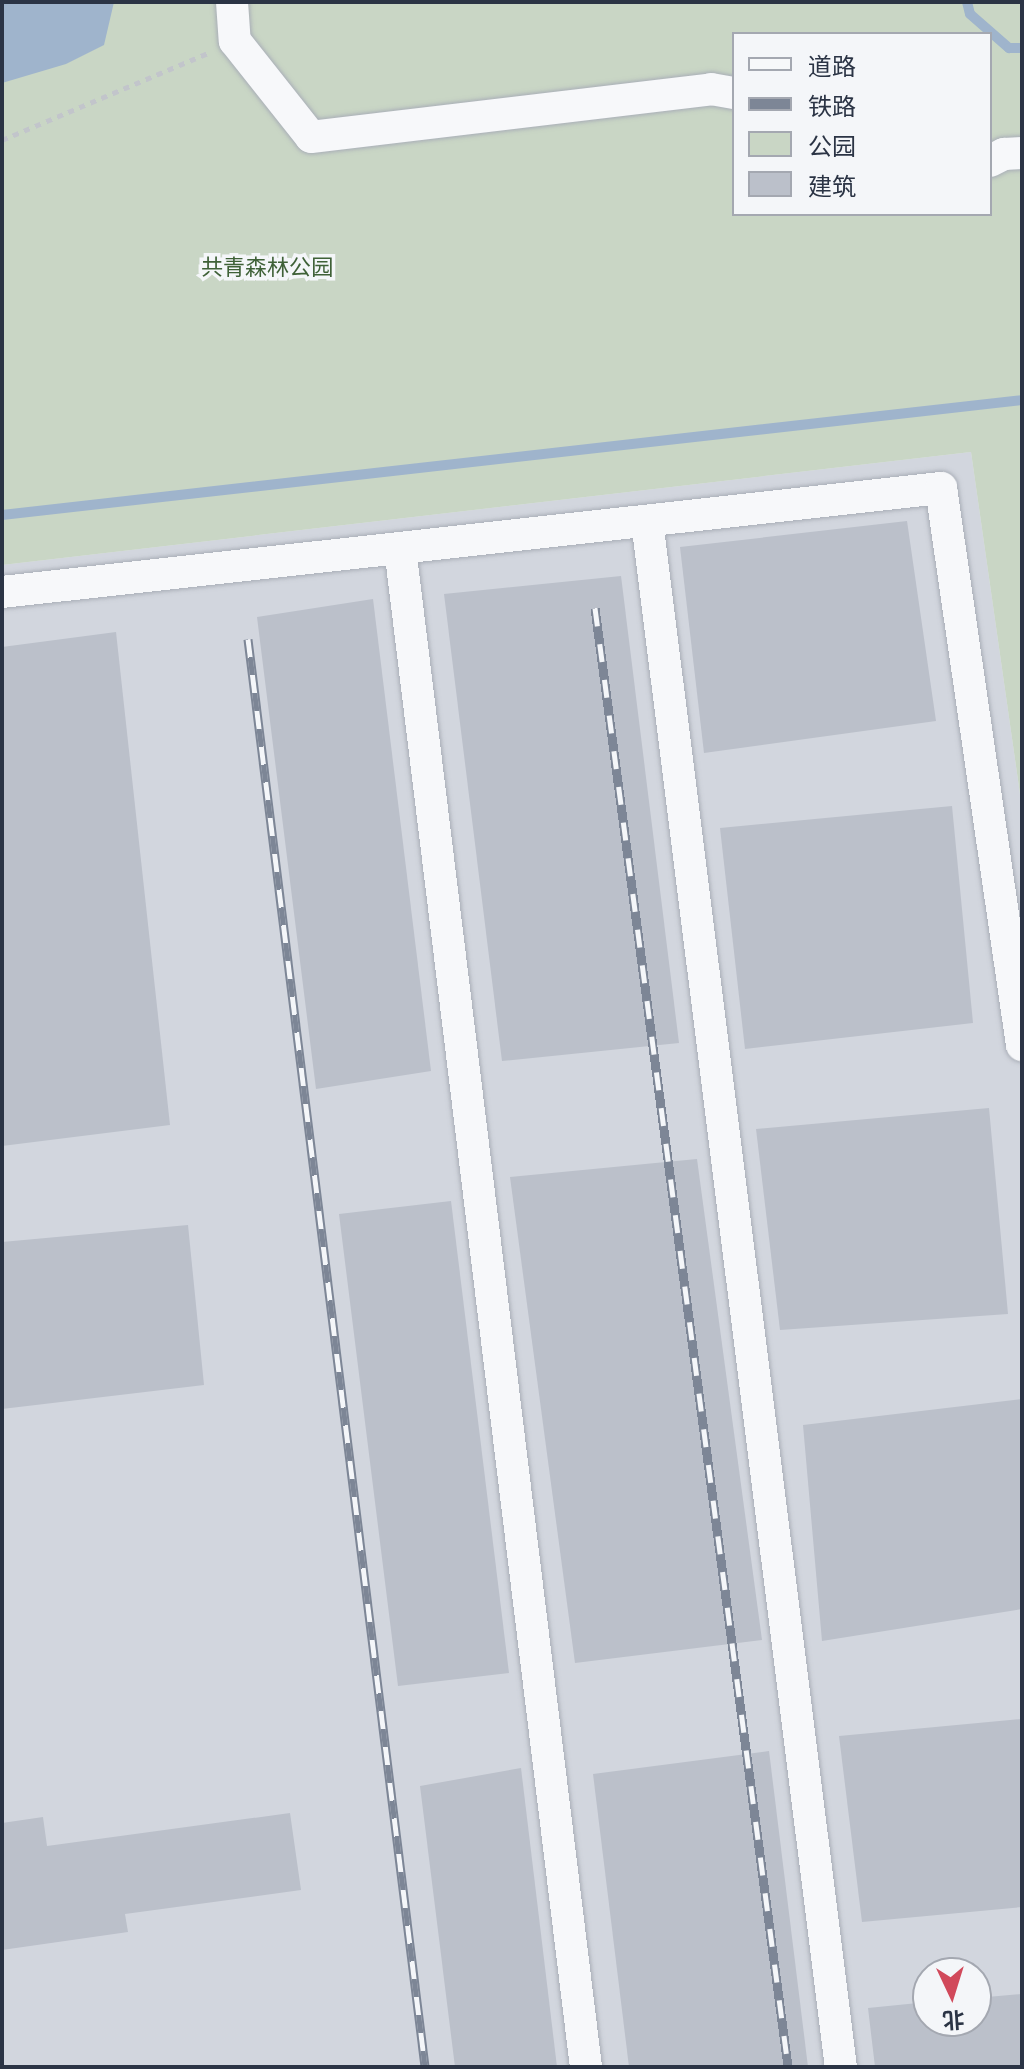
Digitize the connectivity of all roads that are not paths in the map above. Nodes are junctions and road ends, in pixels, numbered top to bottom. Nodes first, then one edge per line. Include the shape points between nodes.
1 (232, 2) edge
2 (732, 93) edge
3 (1022, 153) edge
4 (992, 160) edge
5 (647, 521) junction
6 (400, 548) junction
7 (2, 592) edge
8 (1022, 1045) edge
9 (586, 2067) edge
10 (841, 2067) edge

1 - 2 street via 235,41 311,137 711,89
3 - 4 street
5 - 6 street
5 - 8 street via 941,488
5 - 10 street
6 - 7 street
6 - 9 street

